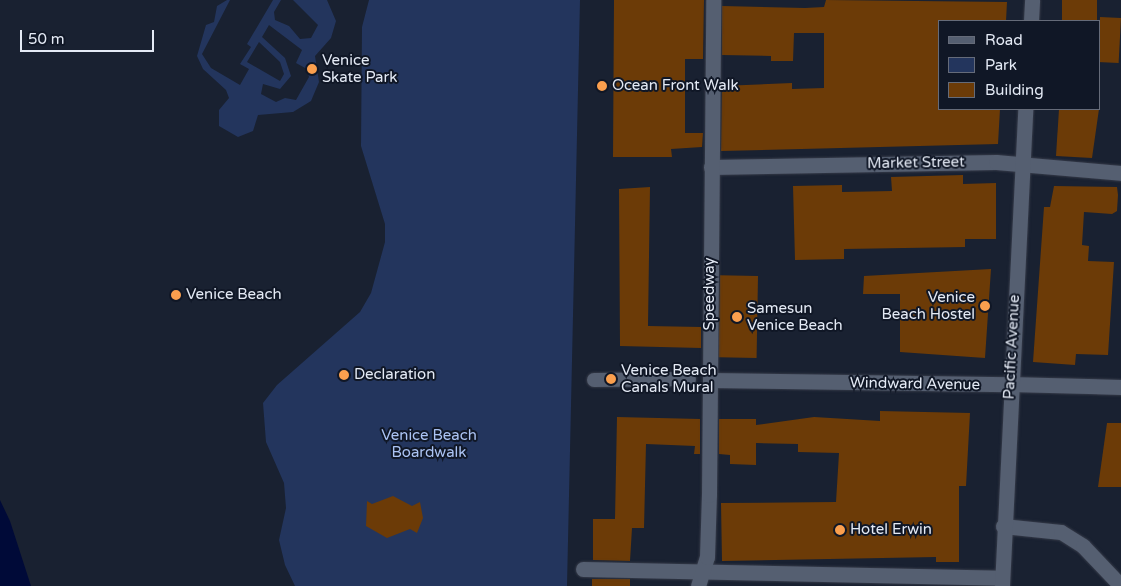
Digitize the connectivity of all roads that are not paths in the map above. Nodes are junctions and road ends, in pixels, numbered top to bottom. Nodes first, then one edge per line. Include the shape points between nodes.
1 (713, 0) edge
2 (1032, 0) edge
3 (1031, 20) edge
4 (1026, 110) edge
5 (1023, 166) junction
6 (711, 168) junction
7 (1121, 174) edge
8 (689, 379) dead end
9 (594, 380) dead end
10 (710, 380) junction
11 (1009, 384) junction
12 (1121, 387) edge
13 (1003, 526) junction
14 (583, 569) dead end
15 (700, 580) edge
16 (1002, 582) edge
17 (1121, 586) edge

1 - 6 street, Speedway
2 - 3 street
4 - 5 street, Pacific Avenue
5 - 6 street, Market Street via 996,162
5 - 7 street, Market Street
5 - 11 street, Pacific Avenue
6 - 10 street, Speedway
8 - 9 street
10 - 11 street, Windward Avenue
10 - 15 street, Speedway via 707,557
11 - 12 street, Windward Avenue
11 - 13 street, Pacific Avenue
13 - 16 street, Pacific Avenue
13 - 17 street via 1061,532 1084,546
14 - 15 street
15 - 16 street

